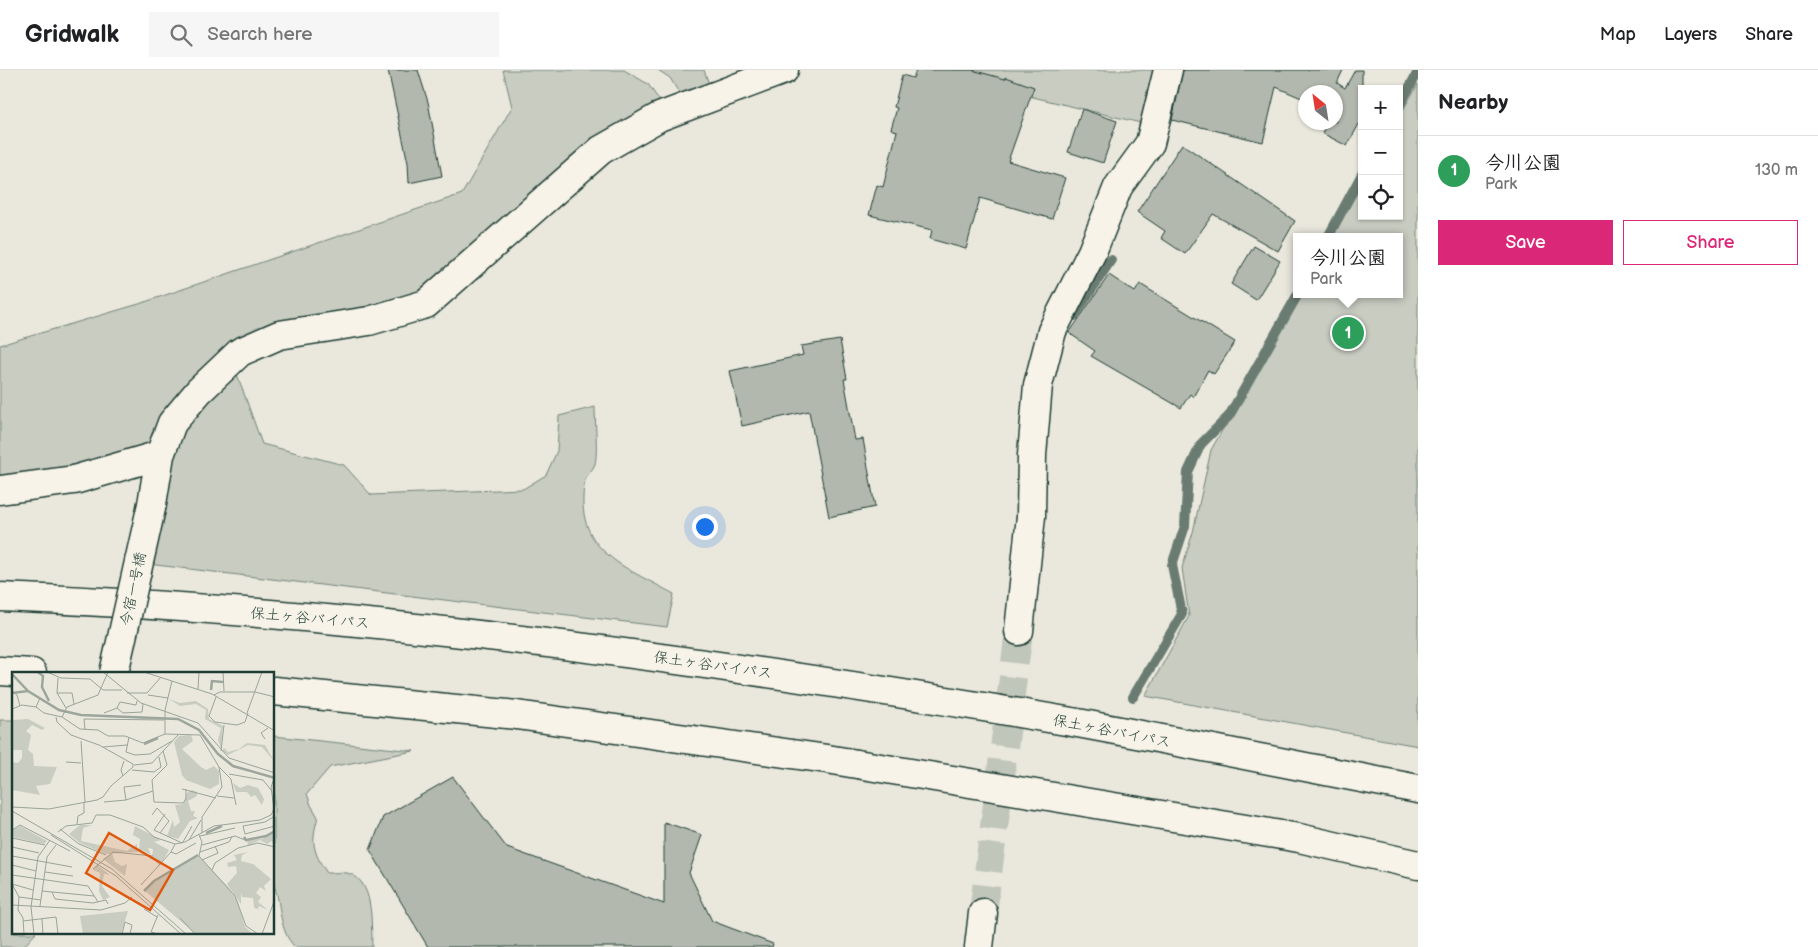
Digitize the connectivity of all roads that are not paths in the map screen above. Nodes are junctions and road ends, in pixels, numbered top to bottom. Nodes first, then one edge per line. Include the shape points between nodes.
1 (784, 70) edge
2 (1168, 70) edge
3 (160, 455) junction
4 (0, 490) edge
5 (0, 597) edge
6 (1019, 631) tunnel mouth
7 (0, 671) edge
8 (16, 672) edge
9 (114, 672) edge
10 (275, 691) edge
11 (1418, 789) edge
12 (1418, 865) edge
13 (983, 913) tunnel mouth
14 (979, 947) edge

1 - 3 main road, 今宿一号橋 via 659,117 601,150 426,304 369,321 279,335 240,352 199,391 172,423
2 - 6 main road via 1150,143 1118,187 1092,252 1052,331 1038,385
3 - 4 main road via 74,480
3 - 9 main road, 今宿一号橋, bridge
5 - 11 main road, 保土ヶ谷バイパス via 112,601 391,626 690,661 1073,723
7 - 8 main road
10 - 12 main road via 516,715 827,759 1299,838
13 - 14 main road

